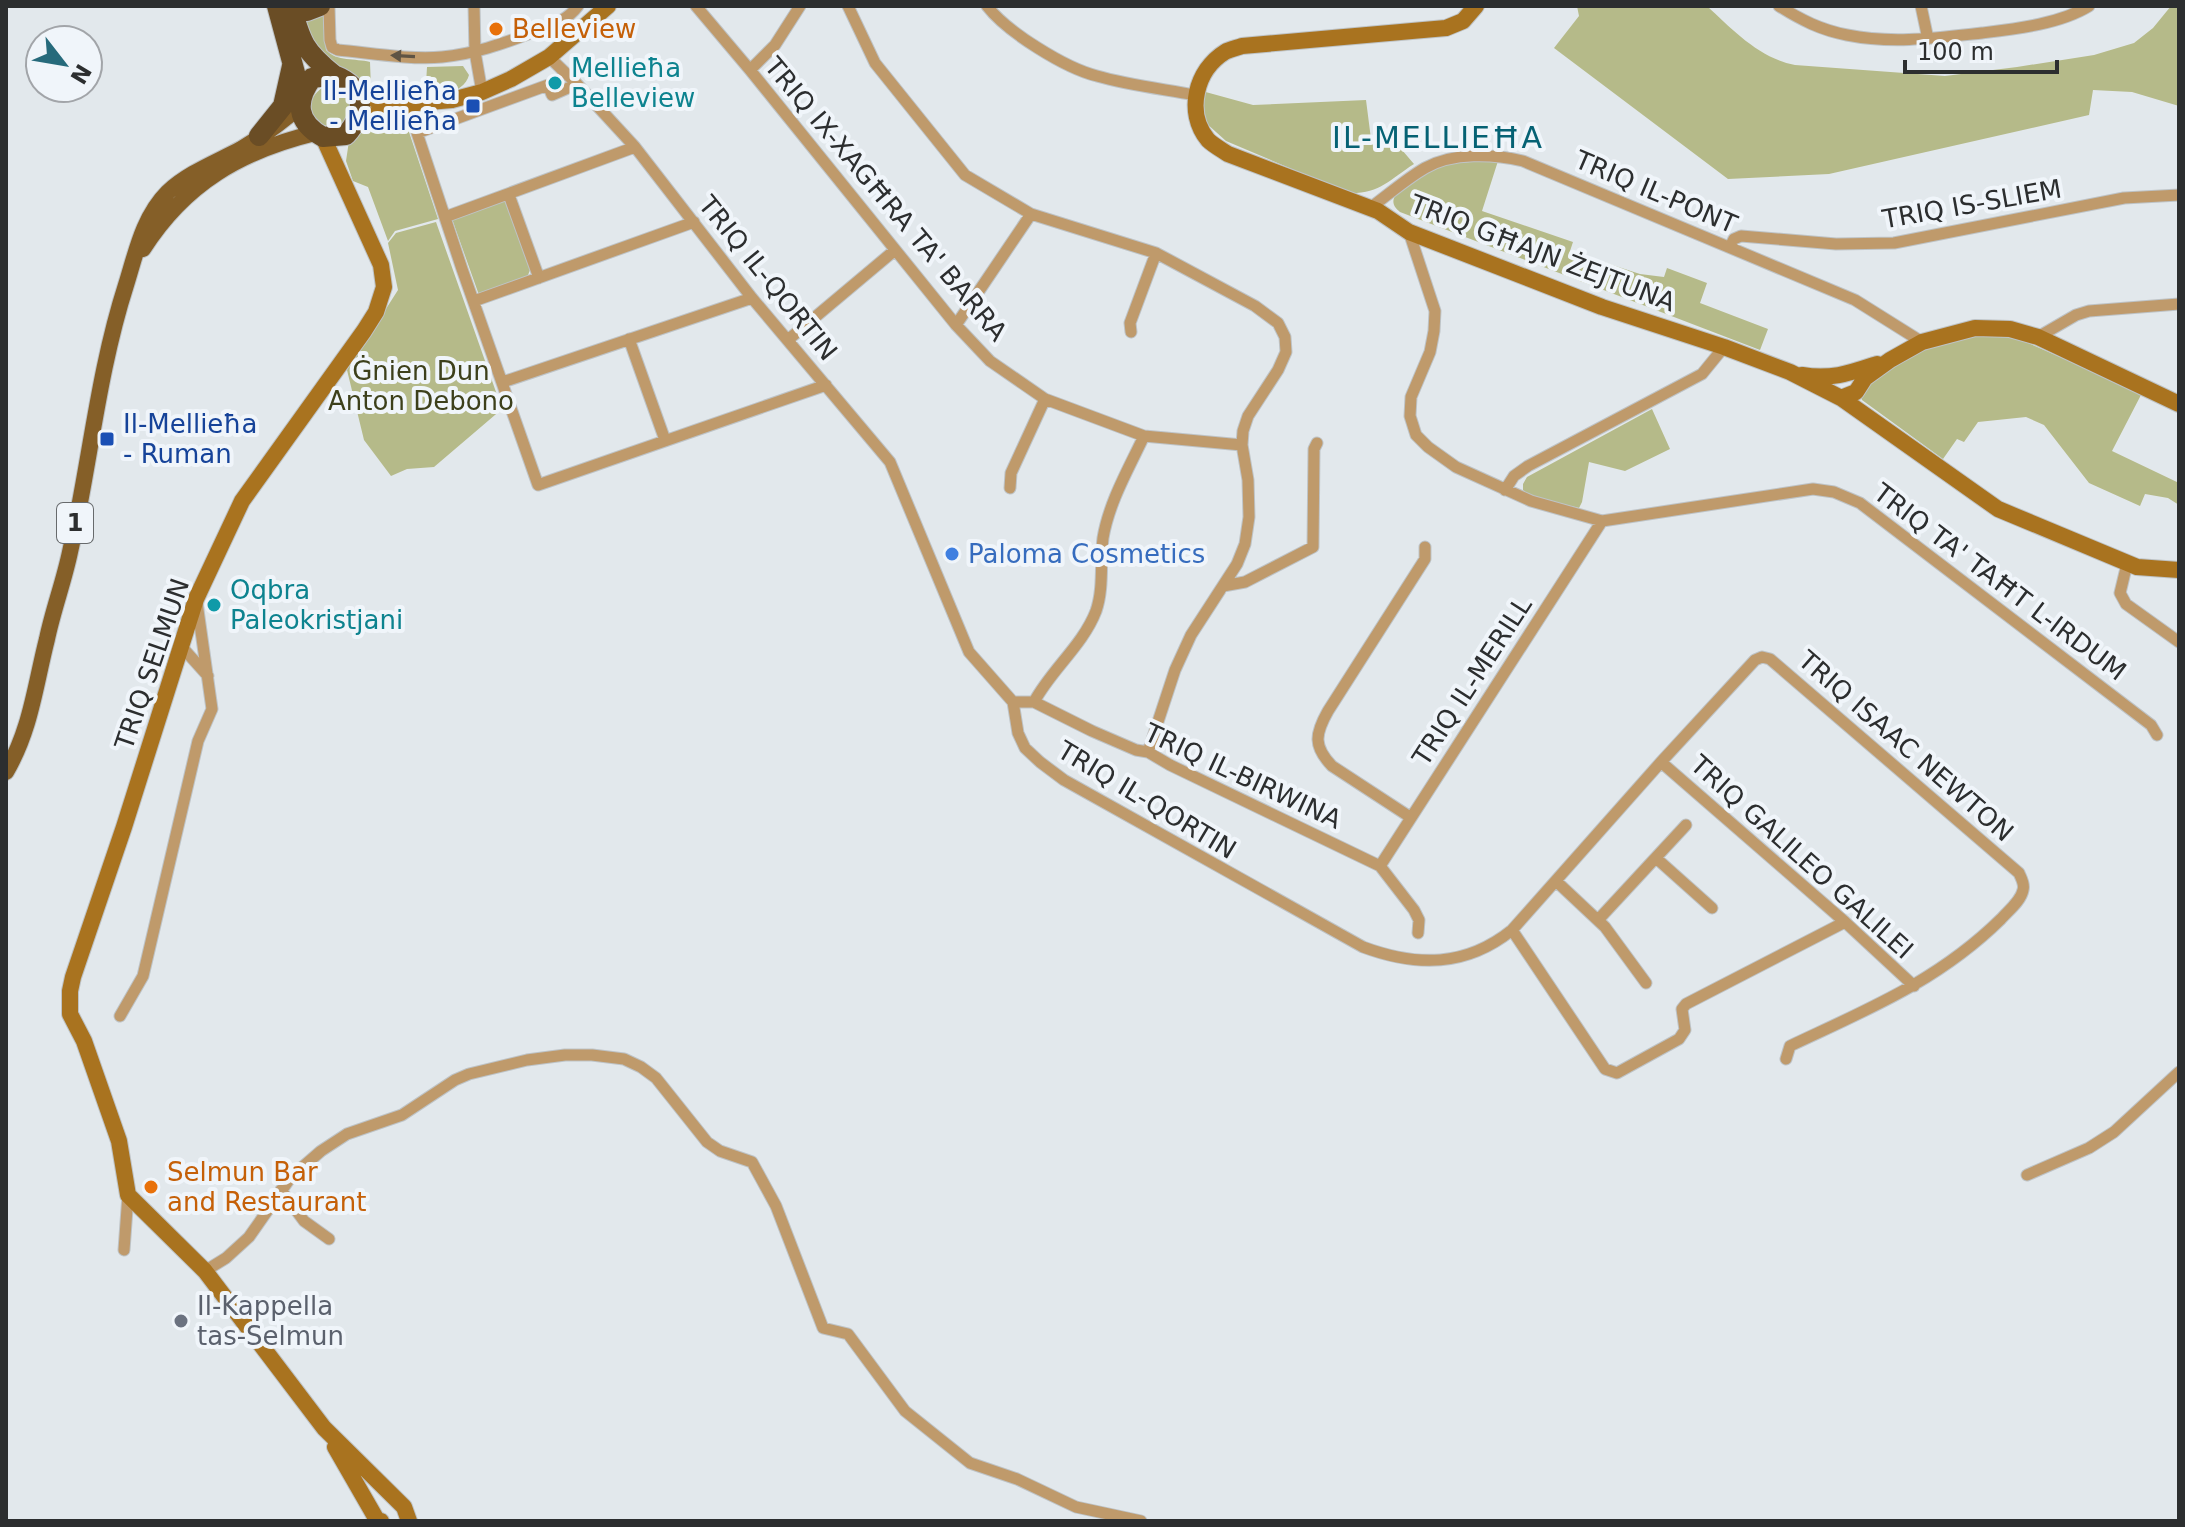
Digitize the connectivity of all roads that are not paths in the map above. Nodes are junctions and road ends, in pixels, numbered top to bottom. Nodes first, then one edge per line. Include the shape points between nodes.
1 (277, 6) edge
2 (292, 6) edge
3 (320, 6) edge
4 (329, 6) edge
5 (474, 6) edge
6 (580, 6) edge
7 (696, 6) edge
8 (800, 6) edge
9 (848, 6) edge
10 (987, 6) edge
11 (1476, 6) edge
12 (1779, 6) edge
13 (1921, 6) edge
14 (2089, 6) edge
15 (602, 11) edge
16 (1928, 39) junction
17 (475, 52) junction
18 (549, 57) junction
19 (292, 65) junction
20 (750, 70) junction
21 (334, 75) junction
22 (577, 84) junction
23 (355, 88) junction
24 (482, 92) junction
25 (1195, 95) junction
26 (301, 101) junction
27 (352, 128) junction
28 (319, 135) junction
29 (259, 136) junction
30 (635, 147) junction
31 (346, 186) junction
32 (509, 195) junction
33 (2179, 195) edge
34 (1370, 208) junction
35 (1031, 214) junction
36 (445, 217) junction
37 (694, 222) junction
38 (1409, 232) junction
39 (1730, 247) junction
40 (895, 250) junction
41 (1156, 253) junction
42 (131, 270) junction
43 (539, 278) junction
44 (752, 298) junction
45 (474, 301) junction
46 (2179, 304) edge
47 (956, 325) junction
48 (1131, 332) dead end
49 (2038, 337) junction
50 (629, 339) junction
51 (789, 339) junction
52 (1922, 342) junction
53 (1724, 347) junction
54 (1890, 360) junction
55 (503, 382) junction
56 (826, 385) junction
57 (1834, 389) junction
58 (1045, 399) junction
59 (2179, 404) edge
60 (1144, 436) junction
61 (665, 440) junction
62 (1317, 443) dead end
63 (1242, 445) junction
64 (1010, 488) dead end
65 (1505, 490) junction
66 (1602, 521) junction
67 (1425, 547) dead end
68 (2127, 564) junction
69 (2179, 570) edge
70 (1223, 586) junction
71 (196, 599) junction
72 (2179, 642) edge
73 (181, 646) junction
74 (1762, 657) joint
75 (208, 676) junction
76 (1049, 677) junction
77 (1013, 702) junction
78 (1034, 702) junction
79 (2157, 735) dead end
80 (1148, 752) junction
81 (1661, 762) junction
82 (6, 772) edge
83 (1410, 817) junction
84 (1686, 825) dead end
85 (1656, 858) junction
86 (1380, 866) junction
87 (1556, 881) junction
88 (1712, 908) dead end
89 (1598, 920) junction
90 (1845, 922) junction
91 (1512, 930) junction
92 (1418, 933) dead end
93 (1646, 983) dead end
94 (1914, 986) junction
95 (120, 1016) dead end
96 (1786, 1059) dead end
97 (2179, 1072) edge
98 (2027, 1175) dead end
99 (281, 1190) junction
100 (128, 1195) junction
101 (329, 1239) dead end
102 (124, 1250) dead end
103 (205, 1271) junction
104 (324, 1428) junction
105 (406, 1514) edge
106 (378, 1521) edge
107 (1141, 1521) edge

1 - 19 highway
2 - 3 highway via 307,11
2 - 21 highway via 306,49
17 -> 4 street via 439,58 338,50 330,40
5 - 17 street
6 - 15 street
6 - 17 street via 563,21
7 - 20 street, TRIQ IX-XAGĦRA TA' BARRA
8 - 20 street via 775,45
9 - 35 street via 875,63 965,175
10 - 25 street via 1025,40 1095,76
11 - 25 street via 1463,21 1446,28 1226,51 1201,78
12 - 16 street via 1808,24 1844,35
13 - 16 street
14 - 16 street via 2031,27
15 - 18 street
17 - 24 street
18 - 22 street, TRIQ IL-QORTIN
18 - 24 street
19 - 26 highway
19 - 29 highway via 283,106
20 - 40 street, TRIQ IX-XAGĦRA TA' BARRA
21 - 23 highway
21 - 26 highway, 1 via 312,78
22 - 30 street, TRIQ IL-QORTIN
22 - 36 street via 552,95 548,85 417,133
23 - 24 street via 394,105
23 - 27 highway via 361,110
24 - 27 street via 470,101 373,115
25 - 34 street, TRIQ GĦAJN ŻEJTUNA via 1200,126 1209,141 1228,154
26 - 28 highway via 308,125
26 - 29 main road, 1
27 - 28 highway, 1
27 - 31 street, TRIQ SELMUN via 341,153
28 - 31 street, TRIQ SELMUN
28 - 42 main road, 1 via 291,139 210,175 171,211
29 - 42 main road, 1 via 168,193 145,227
30 - 32 street
30 - 37 street, TRIQ IL-QORTIN
31 - 71 street, TRIQ SELMUN via 381,265 381,299 364,331 242,501
32 - 36 street
32 - 43 street
33 - 39 street, TRIQ IS-SLIEM via 2124,198 1894,243 1741,236
34 - 38 street, TRIQ GĦAJN ŻEJTUNA
34 - 39 street, TRIQ IL-PONT via 1426,167 1447,159 1501,156
35 - 41 street
35 - 47 street
36 - 45 street
37 - 43 street
37 - 44 street, TRIQ IL-QORTIN
38 - 53 street, TRIQ GĦAJN ŻEJTUNA via 1602,307
38 - 65 street, TRIQ TA' TAĦT L-IRDUM via 1435,311 1430,352 1411,397 1416,435 1456,467
39 - 52 street, TRIQ IL-PONT via 1855,300
40 - 47 street, TRIQ IX-XAGĦRA TA' BARRA
40 - 51 street
41 - 48 street
41 - 63 street via 1255,306 1278,323 1285,337 1286,352 1248,416
42 - 82 main road, 1 via 116,316 70,551 28,724
43 - 45 street
44 - 50 street
44 - 51 street, TRIQ IL-QORTIN
45 - 55 street
46 - 49 street via 2089,311
47 - 58 street, TRIQ IX-XAGĦRA TA' BARRA via 990,361
49 - 52 street via 1975,328
49 - 59 street
50 - 55 street
50 - 61 street
51 - 56 street, TRIQ IL-QORTIN
52 - 54 street
53 - 57 street, TRIQ GĦAJN ŻEJTUNA
53 - 65 street via 1702,374 1528,466
54 - 57 street via 1842,376
54 - 57 street via 1865,378 1856,392
55 - 61 street via 538,485
56 - 61 street
56 - 77 street, TRIQ IL-QORTIN via 890,462 969,652
57 - 68 street, TRIQ GĦAJN ŻEJTUNA via 1998,509
58 - 60 street, TRIQ IX-XAGĦRA TA' BARRA
58 - 64 street via 1011,473
60 - 63 street, TRIQ IX-XAGĦRA TA' BARRA
60 - 76 street via 1104,534 1096,610
62 - 70 street via 1313,547 1245,582
63 - 70 street via 1249,517 1245,544
65 - 66 street, TRIQ TA' TAĦT L-IRDUM
66 - 79 street, TRIQ TA' TAĦT L-IRDUM via 1813,489 1845,495 2151,725
66 - 83 street, TRIQ IL-MERILL
67 - 83 street via 1425,559 1317,735 1322,756 1332,766
68 - 69 street, TRIQ GĦAJN ŻEJTUNA
68 - 72 street via 2120,593 2126,604
70 - 80 street via 1175,670
71 - 73 street, TRIQ SELMUN
71 - 75 street
73 - 75 street
73 - 100 street, TRIQ SELMUN via 70,991 70,1014 119,1141
74 - 81 street, TRIQ IL-QORTIN
74 - 94 street, TRIQ ISAAC NEWTON via 2019,873 2023,892 2013,907 1980,940
75 - 95 street via 212,709 198,741 143,976
76 - 77 street
76 - 78 street
77 - 78 street, TRIQ IL-BIRWINA
77 - 91 street, TRIQ IL-QORTIN via 1025,748 1064,780 1363,947 1442,961 1497,942
78 - 80 street, TRIQ IL-BIRWINA
80 - 86 street, TRIQ IL-BIRWINA
81 - 87 street, TRIQ IL-QORTIN
81 - 90 street, TRIQ GALILEO GALILEI
83 - 86 street, TRIQ IL-MERILL
84 - 85 street
85 - 88 street
85 - 89 street
86 - 92 street, TRIQ IL-BIRWINA via 1414,910
87 - 89 street
87 - 91 street, TRIQ IL-QORTIN
89 - 93 street
90 - 91 street via 1686,1004 1685,1030 1679,1039 1617,1073 1605,1069
90 - 94 street, TRIQ GALILEO GALILEI
94 - 96 street via 1790,1046
97 - 98 street via 2114,1132
99 - 101 street via 304,1221
99 - 103 street via 249,1237
99 - 107 street via 347,1134 402,1115 469,1074 565,1055 624,1059 656,1078 707,1142 752,1162 776,1206 823,1328 848,1334 905,1411 970,1463 1076,1507
100 - 102 street, TRIQ SELMUN
100 - 103 street
103 - 104 street
104 - 105 street
104 - 106 street
105 - 106 street

